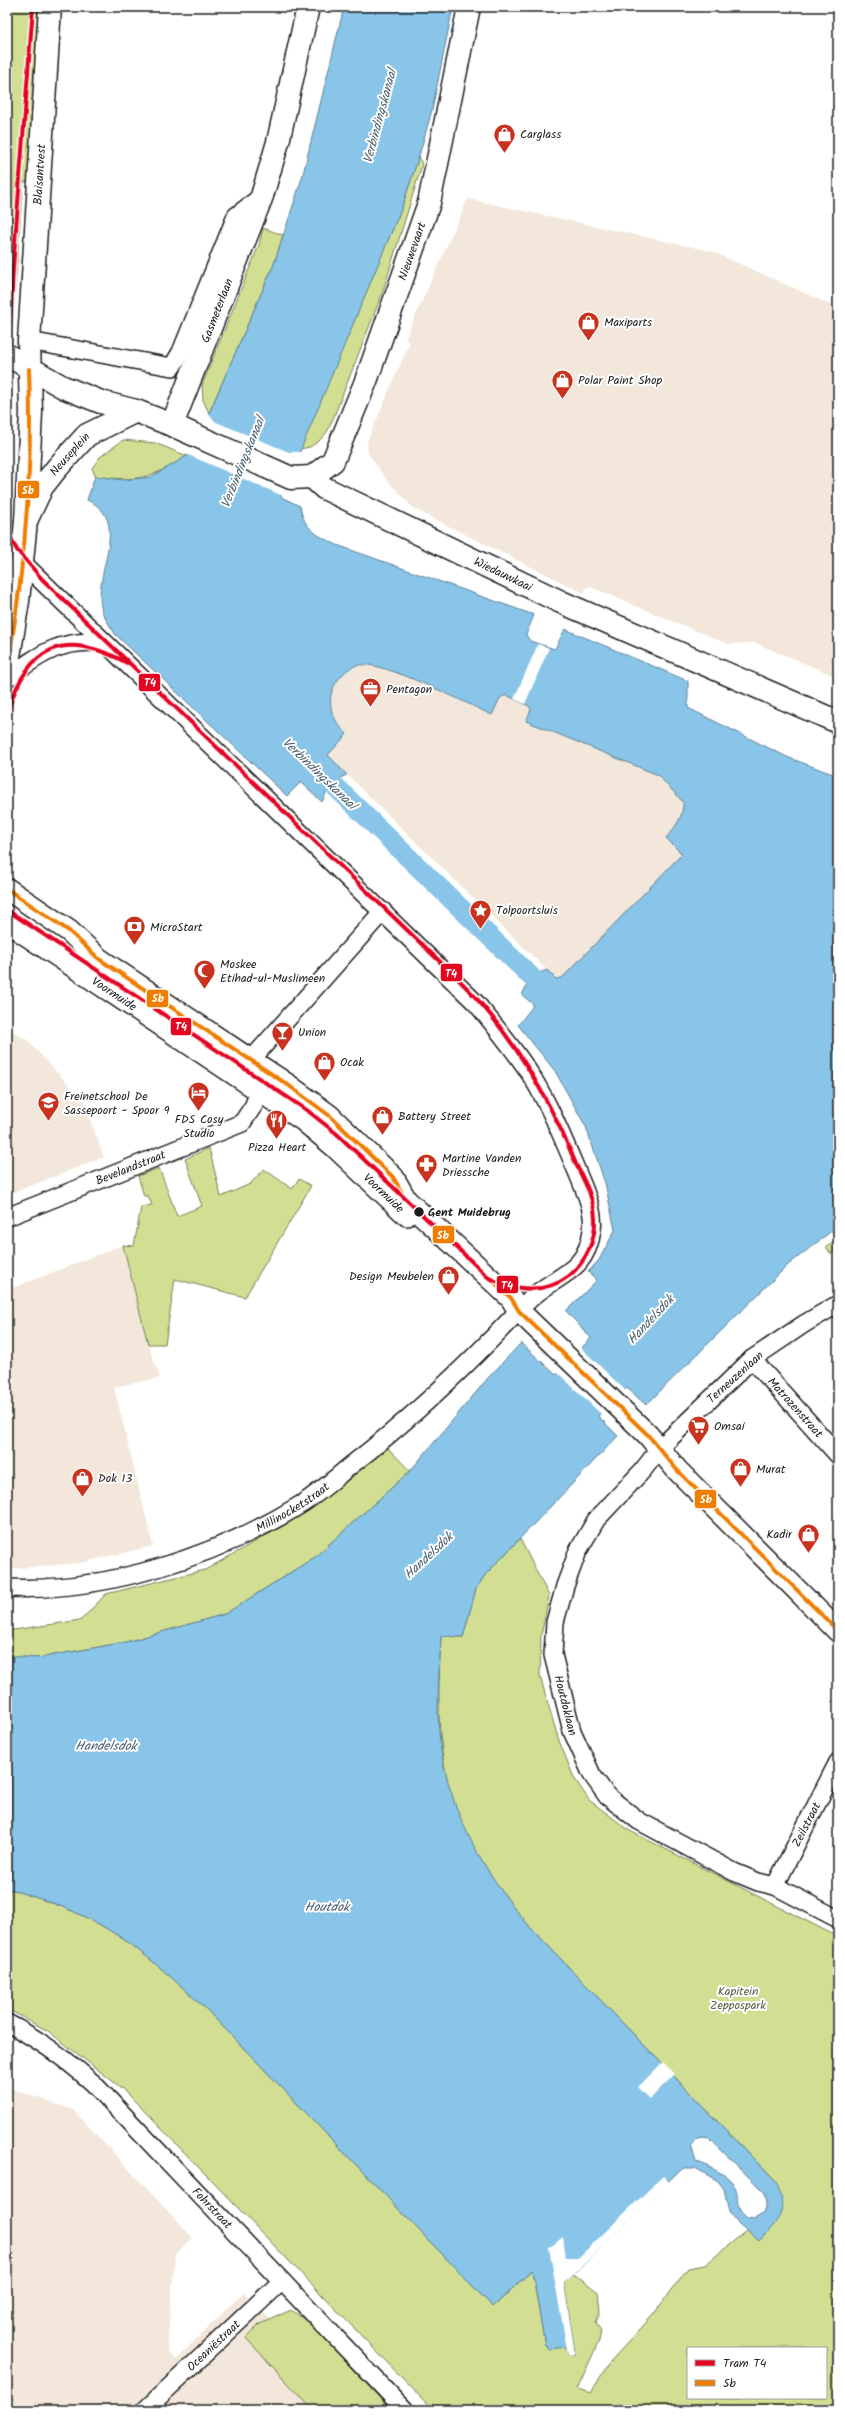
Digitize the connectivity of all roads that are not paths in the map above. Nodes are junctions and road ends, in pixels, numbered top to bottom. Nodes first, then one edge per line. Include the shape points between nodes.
1 (50, 7) edge
2 (308, 7) edge
3 (469, 7) edge
4 (262, 196) junction
5 (29, 341) junction
6 (7, 355) edge
7 (7, 367) edge
8 (29, 369) junction
9 (136, 411) junction
10 (172, 425) junction
11 (312, 477) junction
12 (26, 521) junction
13 (23, 563) junction
14 (103, 643) junction
15 (7, 669) edge
16 (7, 678) edge
17 (838, 722) edge
18 (7, 889) edge
19 (383, 911) junction
20 (7, 922) edge
21 (246, 1069) junction
22 (259, 1090) junction
23 (7, 1217) edge
24 (838, 1304) edge
25 (523, 1314) junction
26 (752, 1360) junction
27 (660, 1448) junction
28 (838, 1455) edge
29 (7, 1588) edge
30 (836, 1623) edge
31 (838, 1762) edge
32 (774, 1886) junction
33 (838, 1919) edge
34 (7, 2023) edge
35 (282, 2281) junction
36 (145, 2410) edge
37 (405, 2410) edge

1 - 5 main road, Blaisantvest
2 - 4 main road, Gasmeterlaan via 278,142
3 - 11 main road, Nieuwevaart via 429,203 366,381 334,461
4 - 5 street, Gasmeterlaan via 236,216 181,352 172,367
4 - 10 main road, Gasmeterlaan
5 - 8 main road, Blaisantvest
6 - 8 main road
7 - 8 main road
8 - 9 main road via 101,402
8 - 12 main road, Neuseplein via 31,412
9 - 10 main road
9 - 12 main road, Neuseplein via 87,435 42,488
10 - 11 main road via 291,478
11 - 17 main road, Wiedauwkaai via 324,488 561,602
12 - 13 main road, Neuseplein
13 - 14 street
13 - 15 main road, Neuseplein
14 - 16 street via 78,642 52,648
14 - 19 street, Millinocketstraat
18 - 21 street, Voormuide via 69,931 98,959
19 - 21 street
19 - 25 street, Millinocketstraat via 476,1003 522,1063 558,1126 589,1202 593,1223 590,1243 585,1253 564,1276 534,1293
20 - 21 street, Voormuide
21 - 22 street, Voormuide
21 - 25 street, Voormuide via 330,1116 393,1177 406,1200 511,1298
22 - 23 street, Bevelandstraat via 254,1105 242,1123
22 - 25 street, Voormuide via 323,1136 504,1305
24 - 26 street, Terneuzenlaan
25 - 27 street
25 - 29 street, Millinocketstraat via 394,1432 301,1504 228,1542 174,1564 105,1581 24,1589
26 - 27 street, Terneuzenlaan
26 - 28 street, Matrozenstraat
27 - 30 street via 677,1470
27 - 32 street, Houtdoklaan via 596,1520 578,1551 555,1622 553,1655 561,1693 572,1731 592,1775 607,1796 618,1806 640,1821 734,1872
31 - 32 street, Zeilstraat
32 - 33 street, Houtdoklaan
34 - 35 street, Fohrstraat via 33,2036 93,2083
35 - 36 street, Oceaniëstraat
35 - 37 street, Fohrstraat

